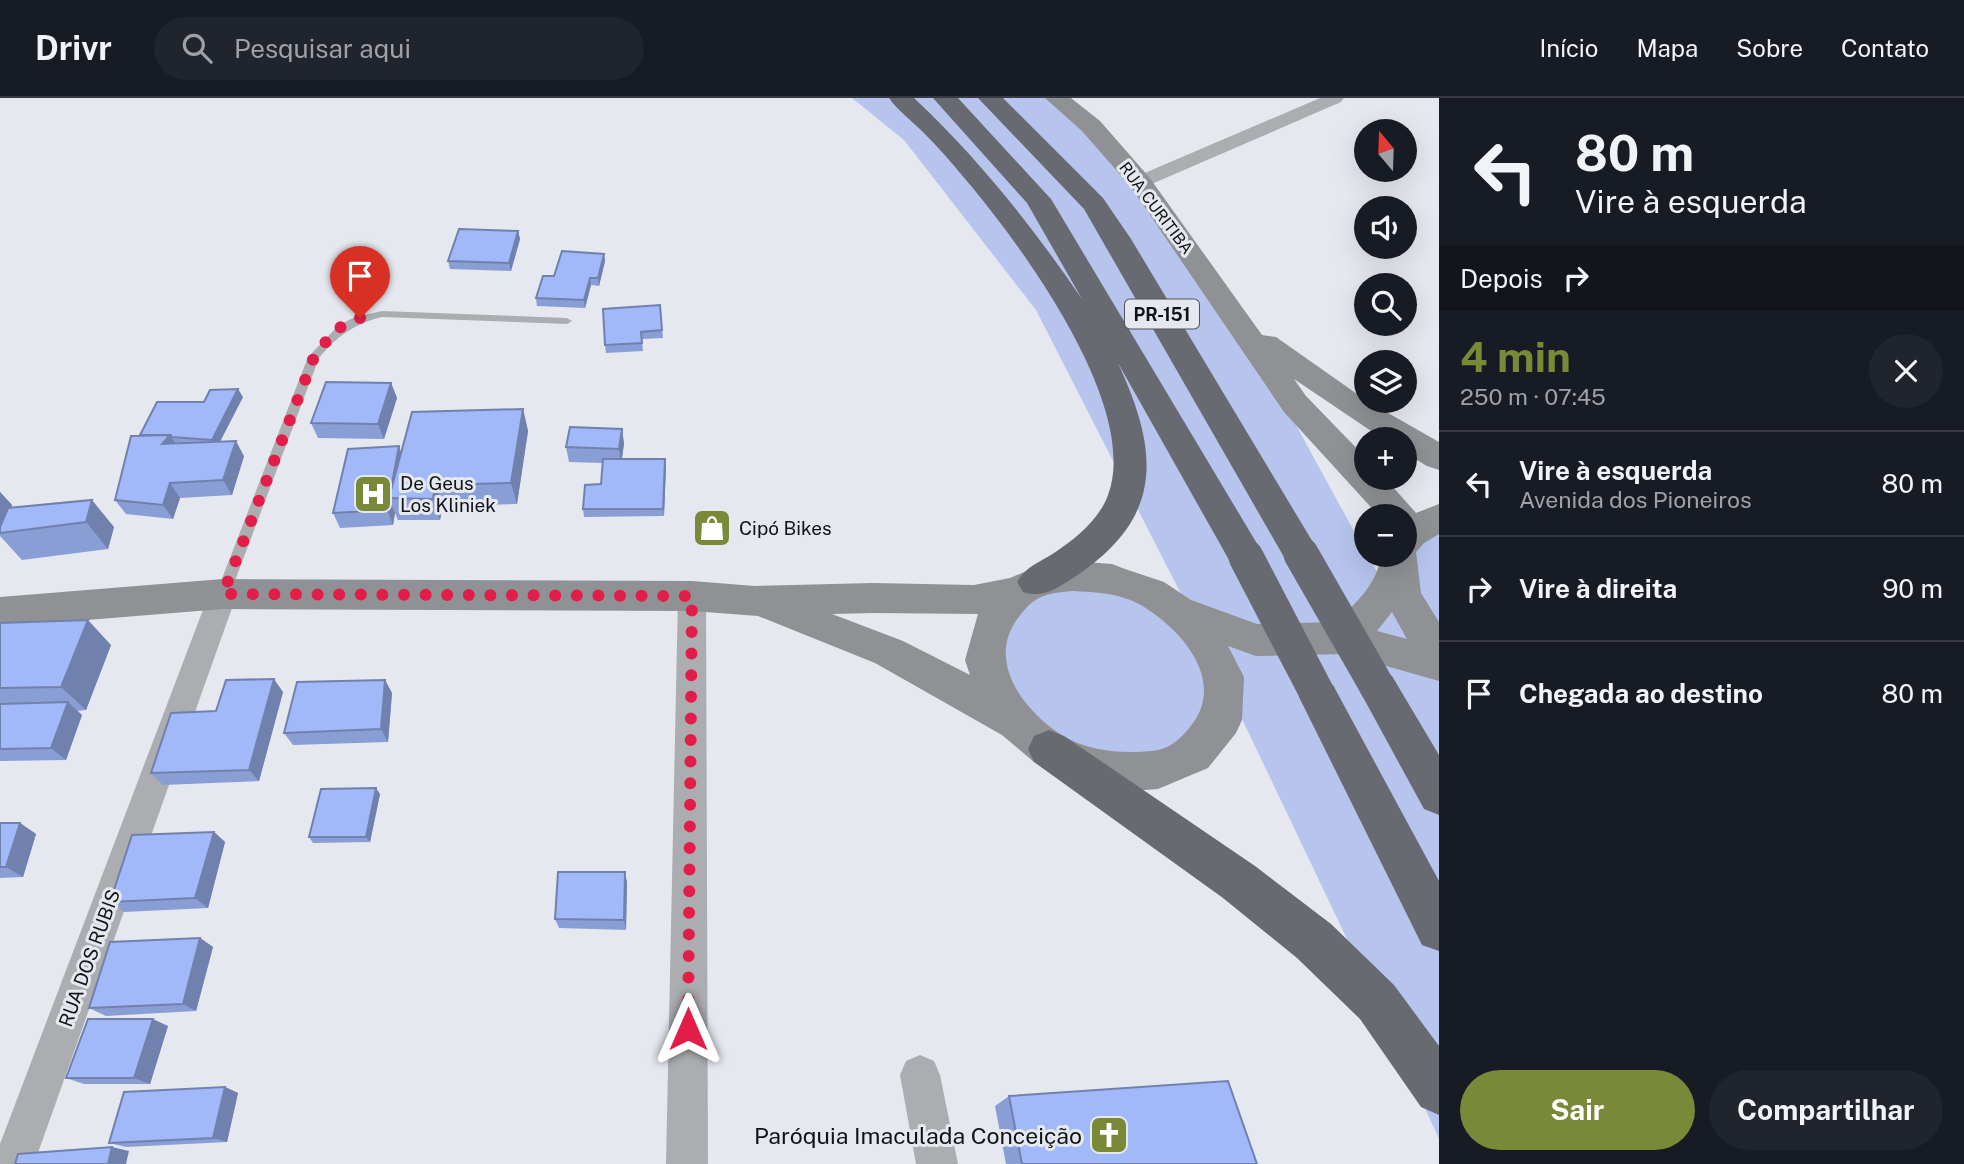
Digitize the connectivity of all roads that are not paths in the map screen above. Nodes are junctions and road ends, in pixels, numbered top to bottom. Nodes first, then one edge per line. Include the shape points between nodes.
1 (901, 98) edge
2 (945, 98) edge
3 (990, 98) edge
4 (1056, 98) edge
5 (1335, 98) edge
6 (1140, 182) junction
7 (567, 321) dead end
8 (1243, 328) junction
9 (1439, 458) edge
10 (1380, 504) edge
11 (1394, 567) edge
12 (1407, 567) edge
13 (1027, 587) junction
14 (223, 594) junction
15 (692, 596) junction
16 (755, 601) junction
17 (0, 612) edge
18 (1179, 612) junction
19 (1344, 638) junction
20 (1256, 640) junction
21 (1439, 648) edge
22 (1439, 664) edge
23 (1221, 720) junction
24 (1033, 736) junction
25 (1439, 795) edge
26 (1439, 928) edge
27 (920, 1075) dead end
28 (1439, 1089) edge
29 (13, 1164) edge
30 (687, 1164) edge
31 (937, 1164) edge

1 - 13 highway via 952,147 1053,278 1081,323 1124,411 1133,450 1121,508 1086,549 1063,568
2 - 26 highway, PR-151, bridge via 1038,198 1246,557
3 - 25 highway, PR-151, bridge via 1094,204 1117,239
4 - 6 main road, RUA CURITIBA via 1091,126
5 - 6 street
6 - 8 main road, RUA CURITIBA
7 - 14 lane via 382,314 335,330 314,357
8 - 9 main road
8 - 10 main road, RUA CURITIBA via 1295,404
11 - 19 main road via 1373,611
12 - 21 main road via 1406,605
13 - 16 main road via 974,600
13 - 18 main road via 1072,576 1112,579 1151,593
13 - 24 main road via 994,621 985,660 999,701
14 - 15 main road
14 - 17 main road
14 - 29 street, RUA DOS RUBIS
15 - 16 main road
15 - 30 street
16 - 24 main road via 889,652 969,694
18 - 20 main road
18 - 23 main road via 1202,635 1224,677
19 - 20 main road
19 - 22 main road
20 - 23 main road
23 - 24 main road via 1193,755 1157,770 1131,772 1088,766
24 - 28 highway via 1314,941 1377,1002
27 - 31 street

